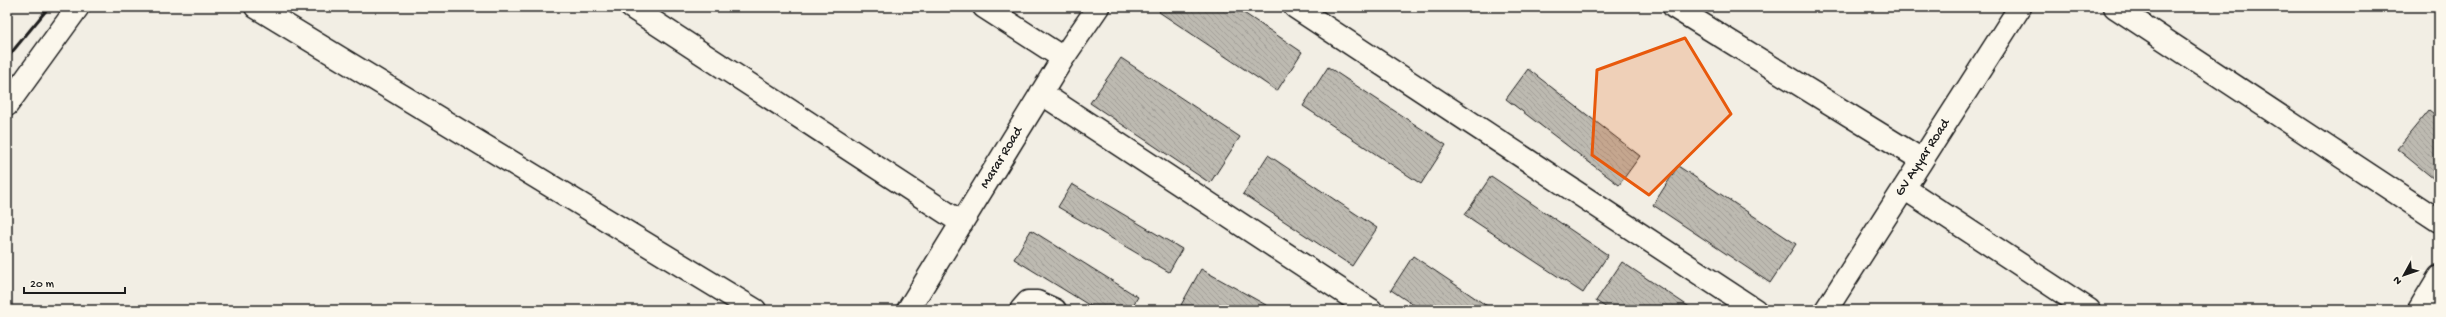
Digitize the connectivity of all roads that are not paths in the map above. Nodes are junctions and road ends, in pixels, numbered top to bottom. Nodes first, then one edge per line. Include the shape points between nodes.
1 (78, 7) edge
2 (256, 7) edge
3 (631, 7) edge
4 (984, 7) edge
5 (1098, 7) edge
6 (1294, 7) edge
7 (1674, 7) edge
8 (2020, 7) edge
9 (2115, 7) edge
10 (1063, 58) junction
11 (1041, 93) junction
12 (7, 105) edge
13 (1922, 160) junction
14 (1904, 188) junction
15 (2439, 221) edge
16 (962, 223) junction
17 (2439, 277) edge
18 (755, 310) edge
19 (908, 310) edge
20 (1021, 310) edge
21 (1054, 310) edge
22 (1371, 310) edge
23 (1755, 310) edge
24 (1826, 310) edge
25 (2089, 310) edge
26 (2419, 310) edge

1 - 12 street
2 - 18 street
3 - 16 street
4 - 10 street
5 - 10 street, Marar Road
6 - 23 street
7 - 13 street
8 - 13 street, GV Ayyar Road
9 - 15 street
10 - 11 street, Marar Road
11 - 16 street, Marar Road
11 - 22 street
13 - 14 street, GV Ayyar Road
14 - 24 street, GV Ayyar Road
14 - 25 street
16 - 19 street, Marar Road
17 - 26 street
20 - 21 street via 1028,302 1038,302

